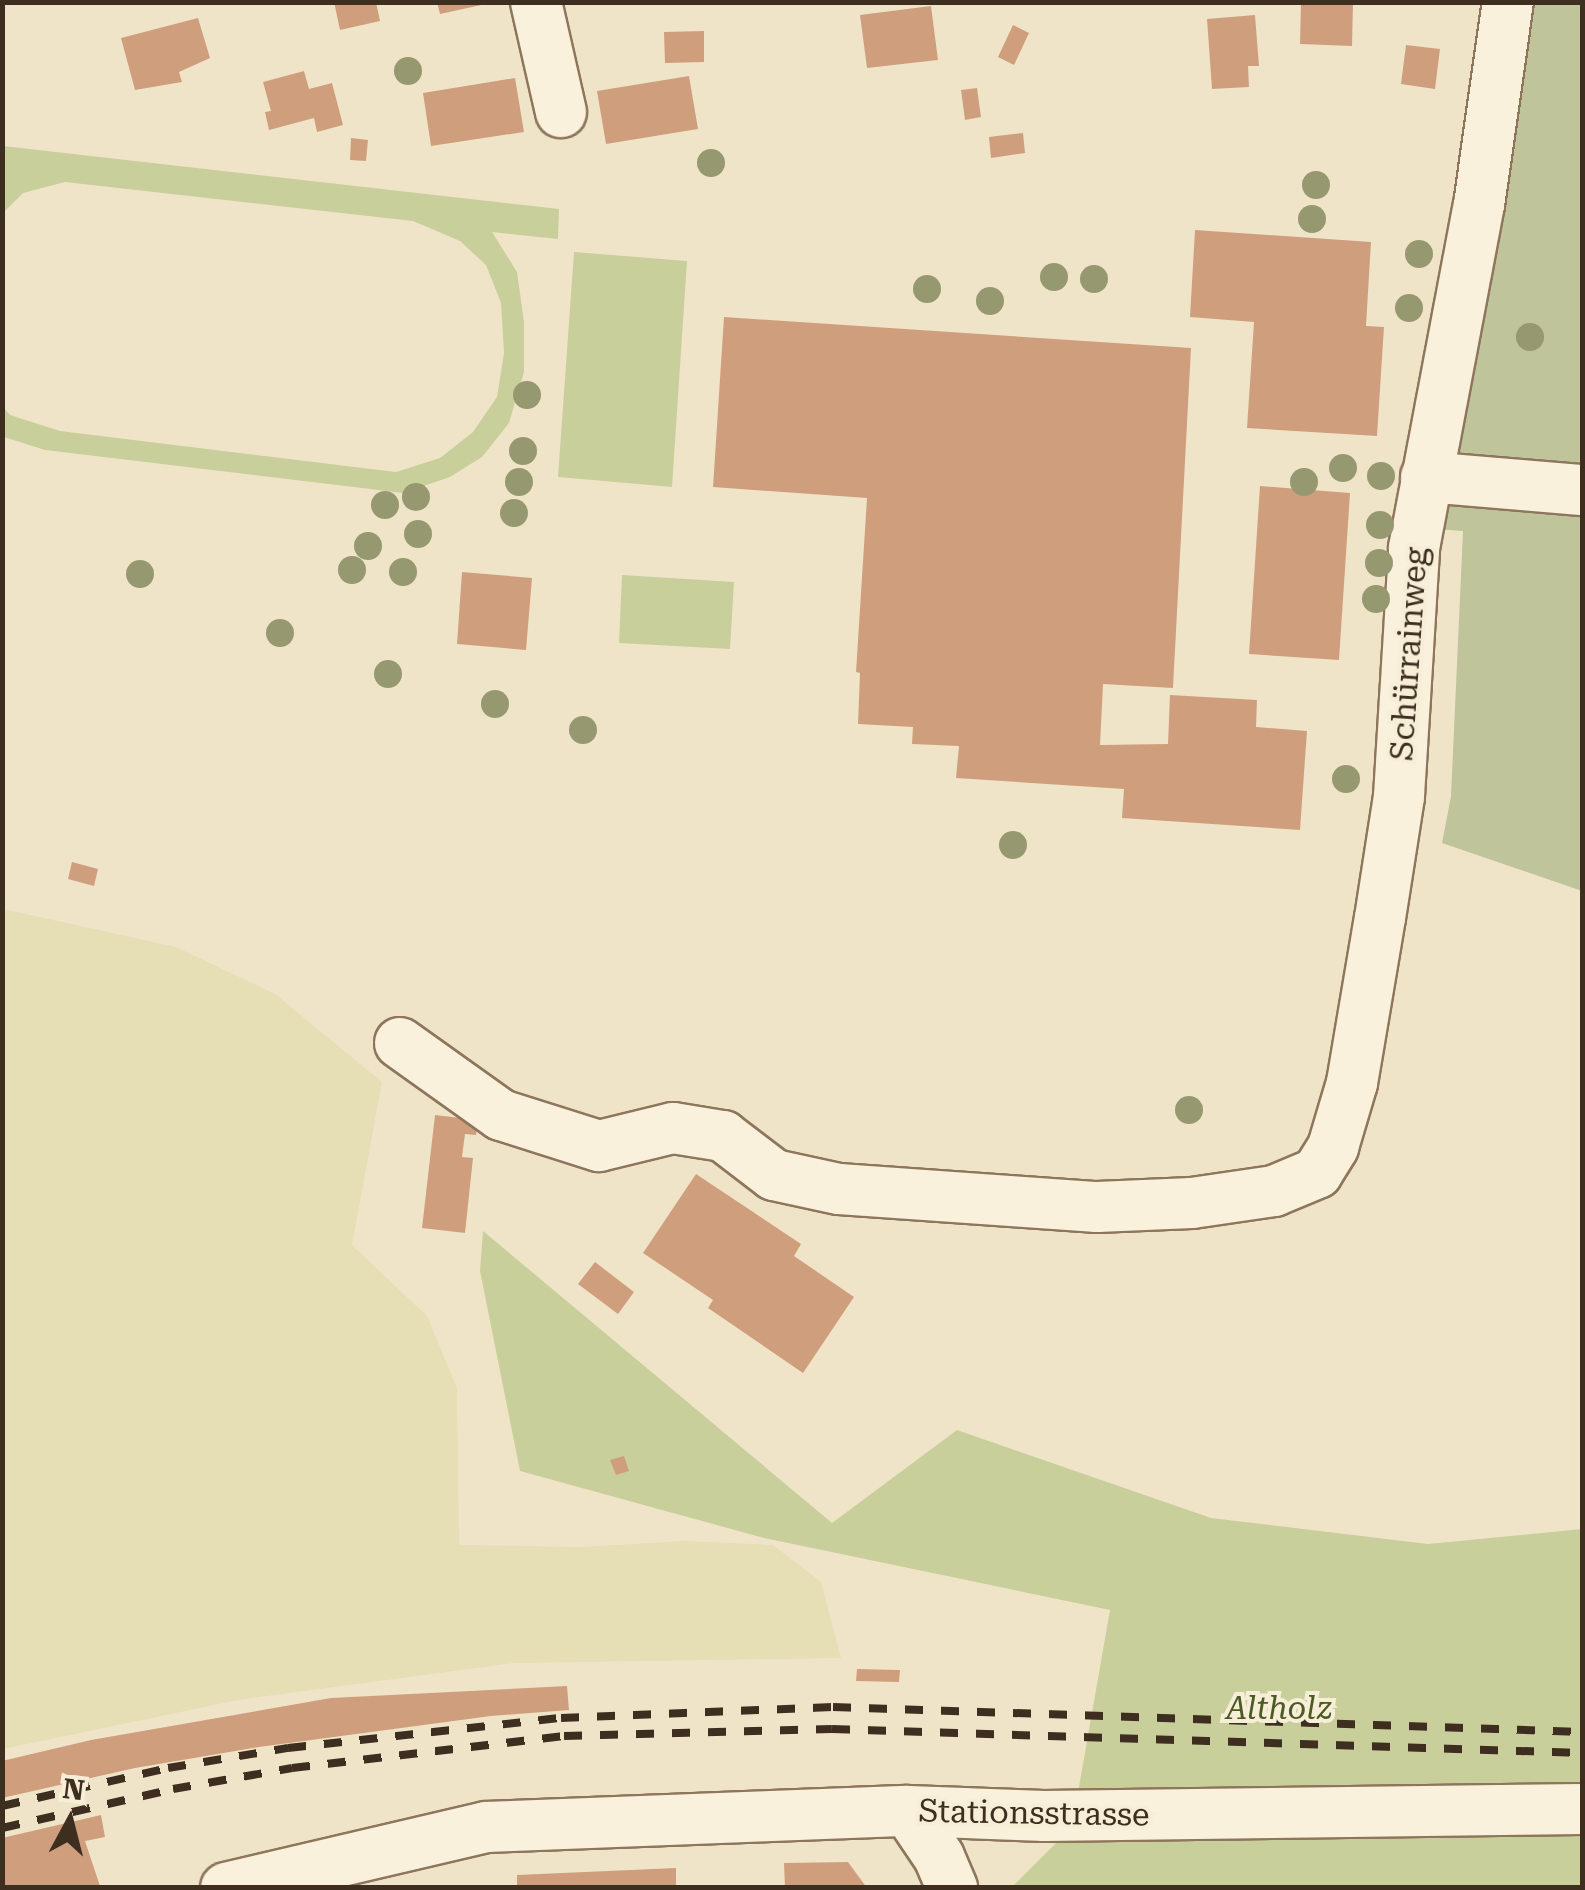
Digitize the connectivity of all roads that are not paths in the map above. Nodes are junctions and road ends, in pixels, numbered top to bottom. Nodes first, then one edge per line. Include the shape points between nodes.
1 (536, 2) edge
2 (1508, 2) edge
3 (561, 112) dead end
4 (1426, 477) junction
5 (1582, 490) edge
6 (400, 1044) dead end
7 (1582, 1809) edge
8 (908, 1811) junction
9 (226, 1888) edge
10 (952, 1888) edge

1 - 3 street
2 - 4 street, Schürrainweg via 1479,206
4 - 5 street
4 - 6 street, Schürrainweg via 1414,548 1399,796 1352,1083 1318,1173 1274,1191 1097,1207 839,1189 774,1175 723,1136 673,1128 599,1146 501,1115
7 - 8 street, Stationsstrasse via 1044,1816
8 - 9 street, Stationsstrasse via 486,1827
8 - 10 street

